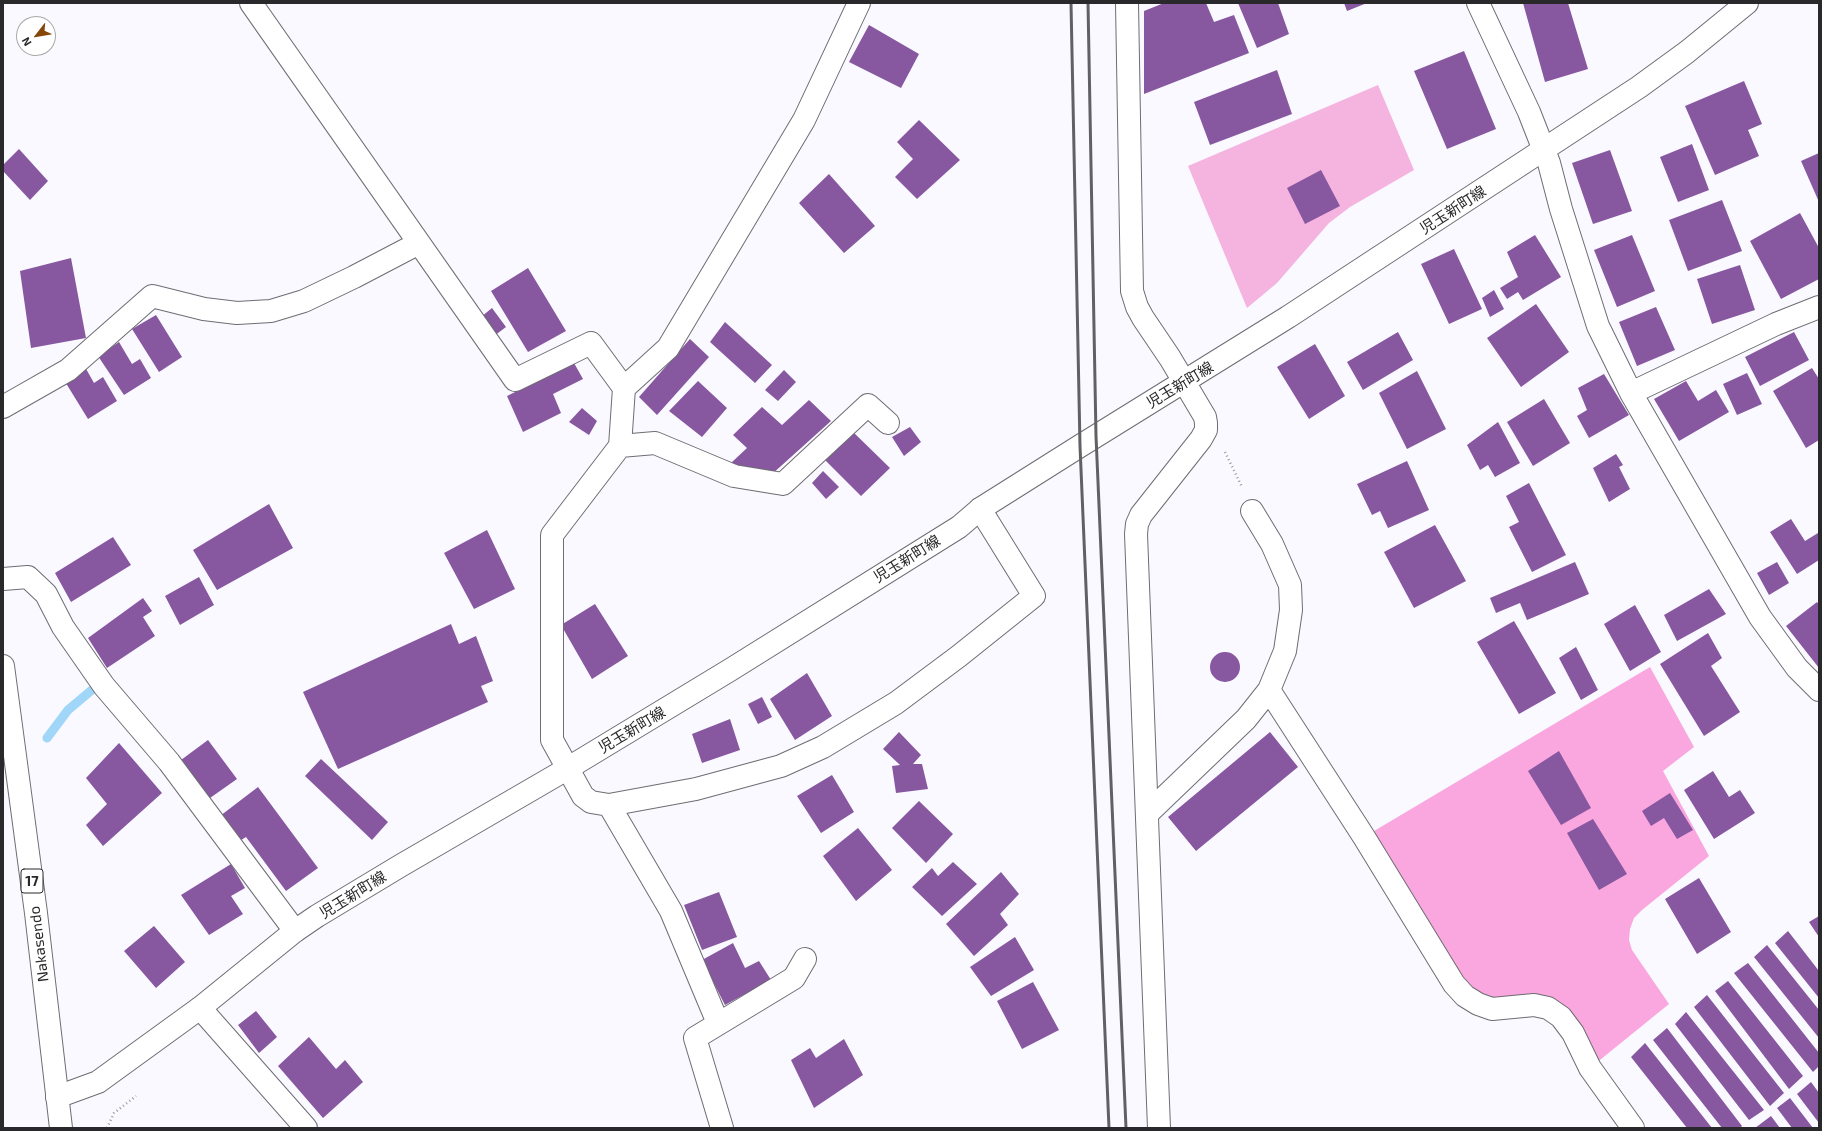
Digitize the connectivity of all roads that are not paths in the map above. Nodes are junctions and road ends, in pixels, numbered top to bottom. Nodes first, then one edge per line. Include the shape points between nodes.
1 (251, 3) edge
2 (859, 3) edge
3 (1128, 3) edge
4 (1478, 3) edge
5 (1747, 3) edge
6 (1544, 151) junction
7 (419, 243) junction
8 (1819, 307) edge
9 (1183, 381) junction
10 (624, 388) junction
11 (1631, 393) junction
12 (3, 407) edge
13 (888, 423) dead end
14 (620, 446) junction
15 (980, 509) junction
16 (1252, 511) road end
17 (3, 579) edge
18 (3, 666) edge
19 (1269, 690) junction
20 (1819, 690) edge
21 (567, 769) junction
22 (609, 805) junction
23 (1147, 814) junction
24 (295, 931) junction
25 (805, 959) dead end
26 (200, 1008) junction
27 (718, 1024) junction
28 (57, 1097) junction
29 (61, 1128) edge
30 (306, 1128) edge
31 (722, 1128) edge
32 (1159, 1128) edge
33 (1633, 1128) edge

1 - 7 main road
2 - 10 main road via 804,120 668,348
3 - 9 main road via 1132,291 1143,318
4 - 6 main road via 1529,112
5 - 6 main road, 児玉新町線 via 1659,73
6 - 9 main road, 児玉新町線 via 1288,318
6 - 11 main road via 1598,326
7 - 10 main road via 515,380 591,343
7 - 12 main road via 311,298 271,311 237,313 204,309 152,296 68,370
8 - 11 main road via 1776,324
9 - 15 main road, 児玉新町線
9 - 23 main road via 1205,417 1204,434 1141,515 1137,524
10 - 14 main road
11 - 20 main road via 1760,617 1797,668
13 - 14 main road via 868,405 783,484 734,476 655,443
14 - 21 main road via 552,535 552,740
15 - 21 main road, 児玉新町線 via 959,527
15 - 22 main road via 1034,596 964,652 896,703 823,747 780,766 696,789
16 - 19 main road via 1272,544 1290,585 1291,610 1285,651
17 - 24 main road via 28,577 46,594 63,627 104,686 170,762
18 - 28 main road, Nakasendo / 17 via 36,913
19 - 23 main road via 1246,719
19 - 33 main road via 1454,984 1465,996 1492,1009 1534,1004 1548,1008 1561,1017 1573,1033 1590,1068
21 - 22 main road via 583,796 591,802
21 - 24 main road, 児玉新町線 via 400,866
22 - 27 main road via 671,912
23 - 32 main road
24 - 26 main road, 児玉新町線
25 - 27 main road via 794,978
26 - 28 main road, 児玉新町線 via 98,1082
26 - 30 main road
27 - 31 main road via 695,1038
28 - 29 main road, Nakasendo / 17

